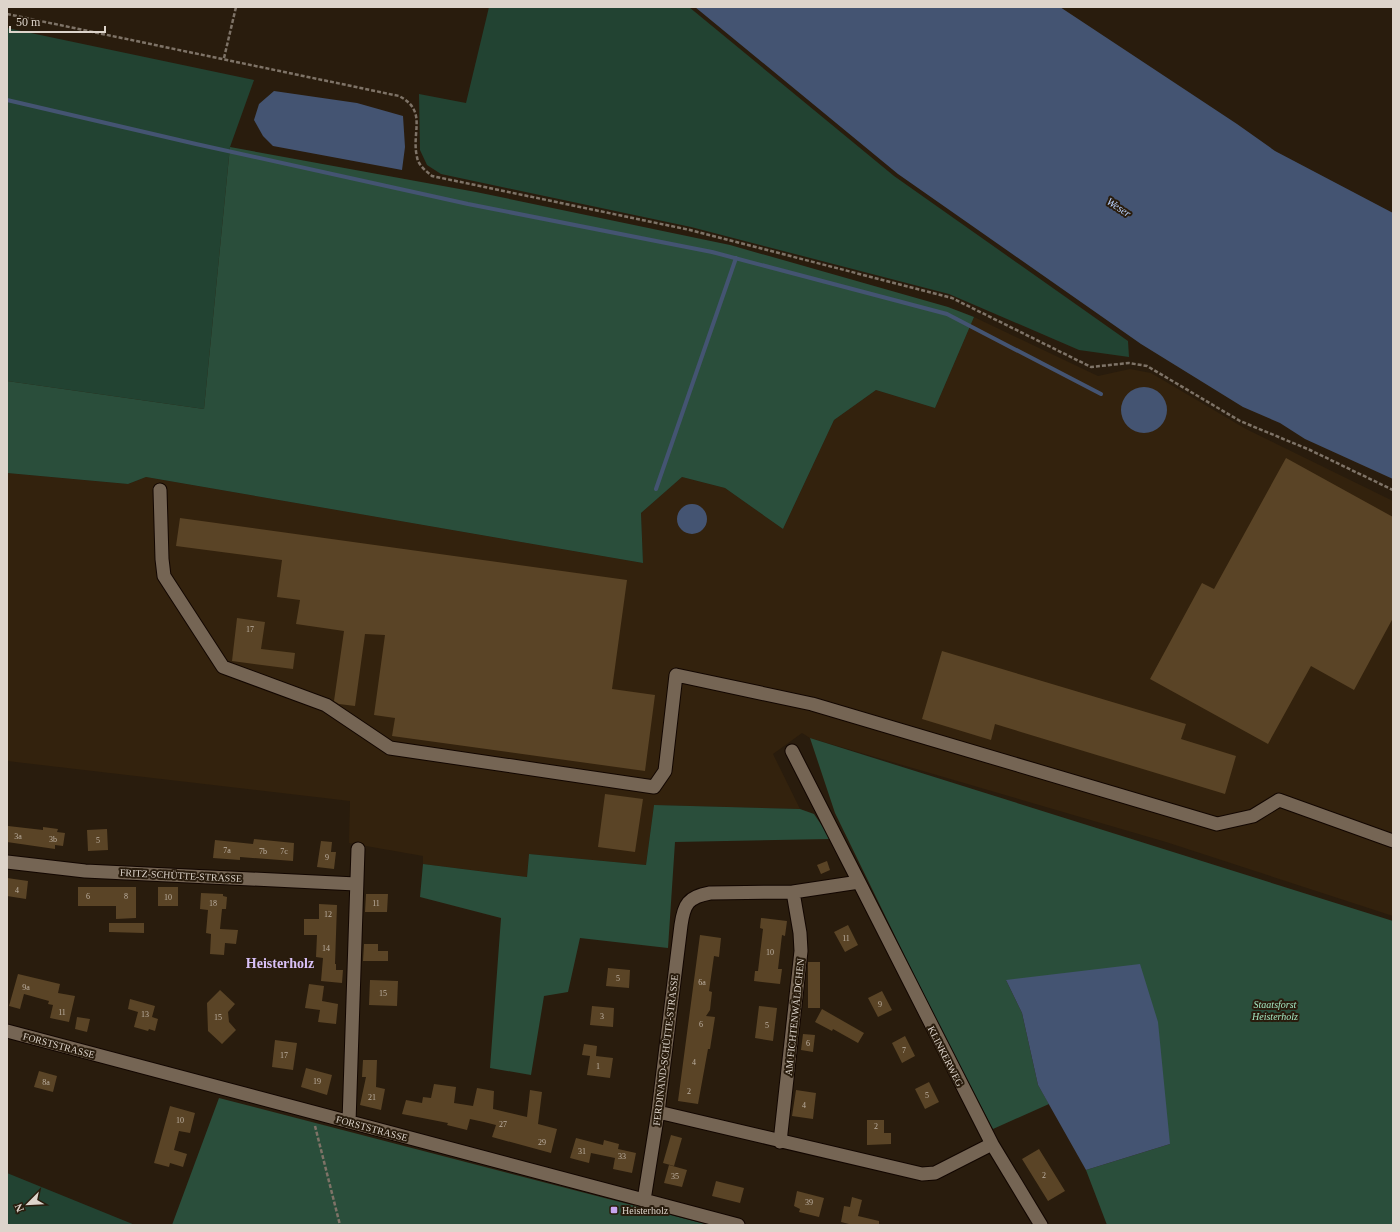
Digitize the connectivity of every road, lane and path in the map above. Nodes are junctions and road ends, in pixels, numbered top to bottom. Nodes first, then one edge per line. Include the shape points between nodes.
1 (236, 7) edge
2 (7, 14) edge
3 (224, 58) junction
4 (160, 490) dead end
5 (1393, 490) edge
6 (792, 751) dead end
7 (1393, 841) edge
8 (358, 849) dead end
9 (7, 862) edge
10 (859, 882) junction
11 (356, 884) junction
12 (793, 892) junction
13 (7, 1031) edge
14 (311, 1112) junction
15 (658, 1112) junction
16 (349, 1122) junction
17 (780, 1142) junction
18 (992, 1144) junction
19 (644, 1200) junction
20 (340, 1225) edge
21 (738, 1225) edge
22 (1041, 1225) edge

1 - 3 path
2 - 3 path
3 - 5 path via 399,96 409,101 416,112 417,158 423,169 432,176 690,230 952,298 1092,367 1129,364 1147,366 1240,421 1310,450
4 - 7 street via 164,576 223,667 326,705 390,748 654,787 665,771 676,675 812,704 1217,824 1254,816 1280,800
6 - 10 street, KLINKERWEG
8 - 11 street
9 - 11 street, FRITZ-SCHÜTTE-STRASSE via 85,871
10 - 12 street
10 - 18 street, KLINKERWEG
11 - 16 street
12 - 15 street, FERDINAND-SCHÜTTE-STRASSE via 710,893 698,895 688,901 682,913
12 - 17 street, AM FICHTENWÄLDCHEN via 801,951
13 - 14 street, FORSTSTRASSE
14 - 16 street, FORSTSTRASSE
14 - 20 path
15 - 17 street
15 - 19 street, FERDINAND-SCHÜTTE-STRASSE
16 - 19 street, FORSTSTRASSE
17 - 18 street via 929,1174
18 - 22 street, KLINKERWEG
19 - 21 street, FORSTSTRASSE

